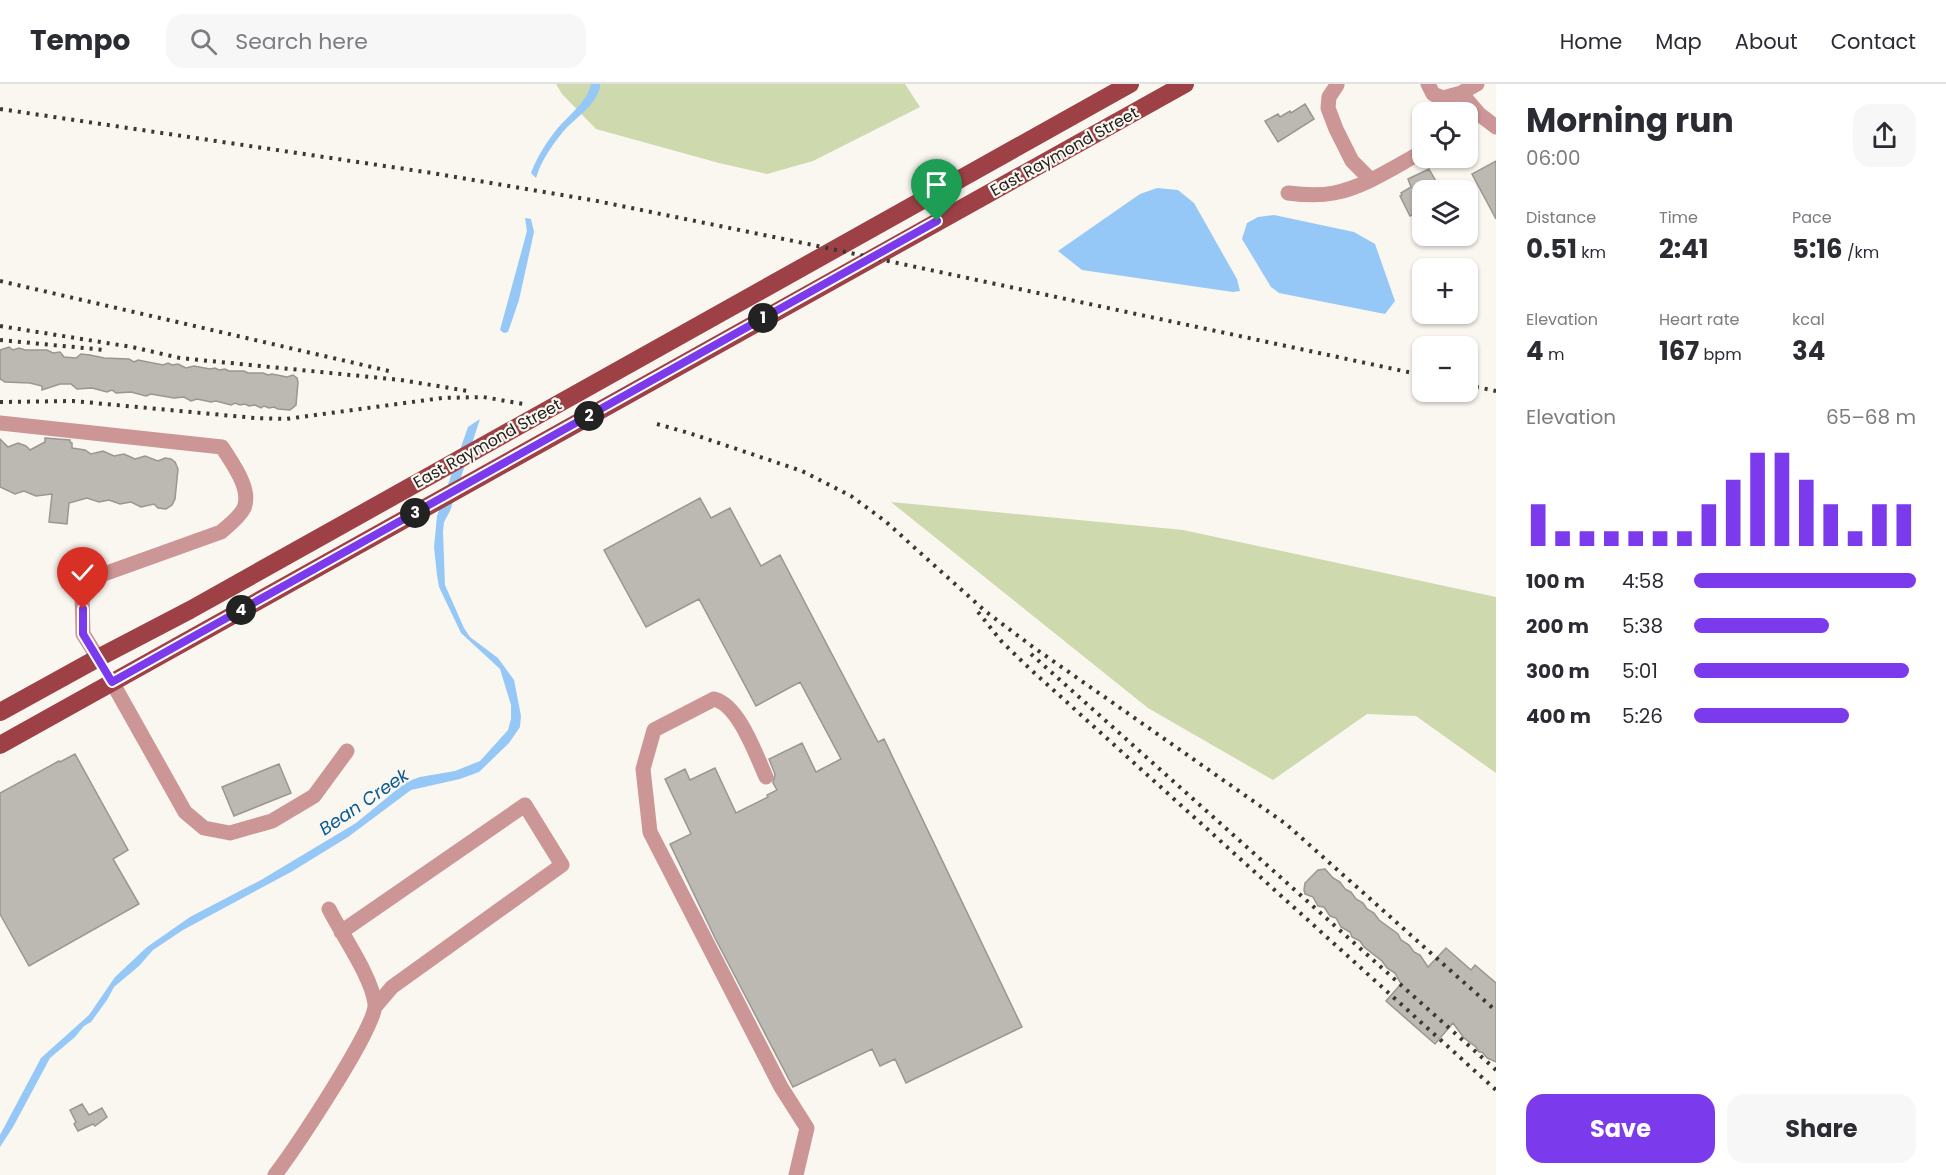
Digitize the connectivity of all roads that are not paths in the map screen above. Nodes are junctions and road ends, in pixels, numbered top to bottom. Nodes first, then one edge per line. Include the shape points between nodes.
1 (1130, 84) edge
2 (1185, 84) edge
3 (1428, 84) edge
4 (1477, 84) edge
5 (1337, 85) edge
6 (1461, 93) junction
7 (1441, 102) edge
8 (1448, 102) edge
9 (1496, 126) edge
10 (1412, 157) edge
11 (1371, 180) junction
12 (1288, 193) dead end
13 (0, 423) edge
14 (98, 658) junction
15 (112, 682) junction
16 (0, 712) edge
17 (0, 745) edge
18 (347, 751) dead end
19 (766, 777) dead end
20 (328, 909) dead end
21 (341, 932) junction
22 (375, 1007) junction
23 (275, 1175) edge
24 (796, 1175) edge

1 - 14 main road, East Raymond Street
2 - 15 main road, East Raymond Street
3 - 7 lane
4 - 6 lane
5 - 11 lane via 1329,97 1328,108 1352,161
6 - 8 lane
6 - 9 lane
10 - 11 lane
11 - 12 lane via 1333,194
13 - 14 lane via 222,447 244,484 245,507 221,532 90,579 81,594 83,634
14 - 15 main road
14 - 16 main road, East Raymond Street
15 - 17 main road, East Raymond Street
15 - 18 lane via 185,812 204,828 230,833 272,821 314,796
19 - 24 lane via 733,713 722,701 714,699 654,730 643,769 650,832 781,1087 807,1128
20 - 21 lane
21 - 22 lane via 371,986
21 - 22 lane via 525,806 562,865 392,987
22 - 23 lane via 367,1028 312,1122

